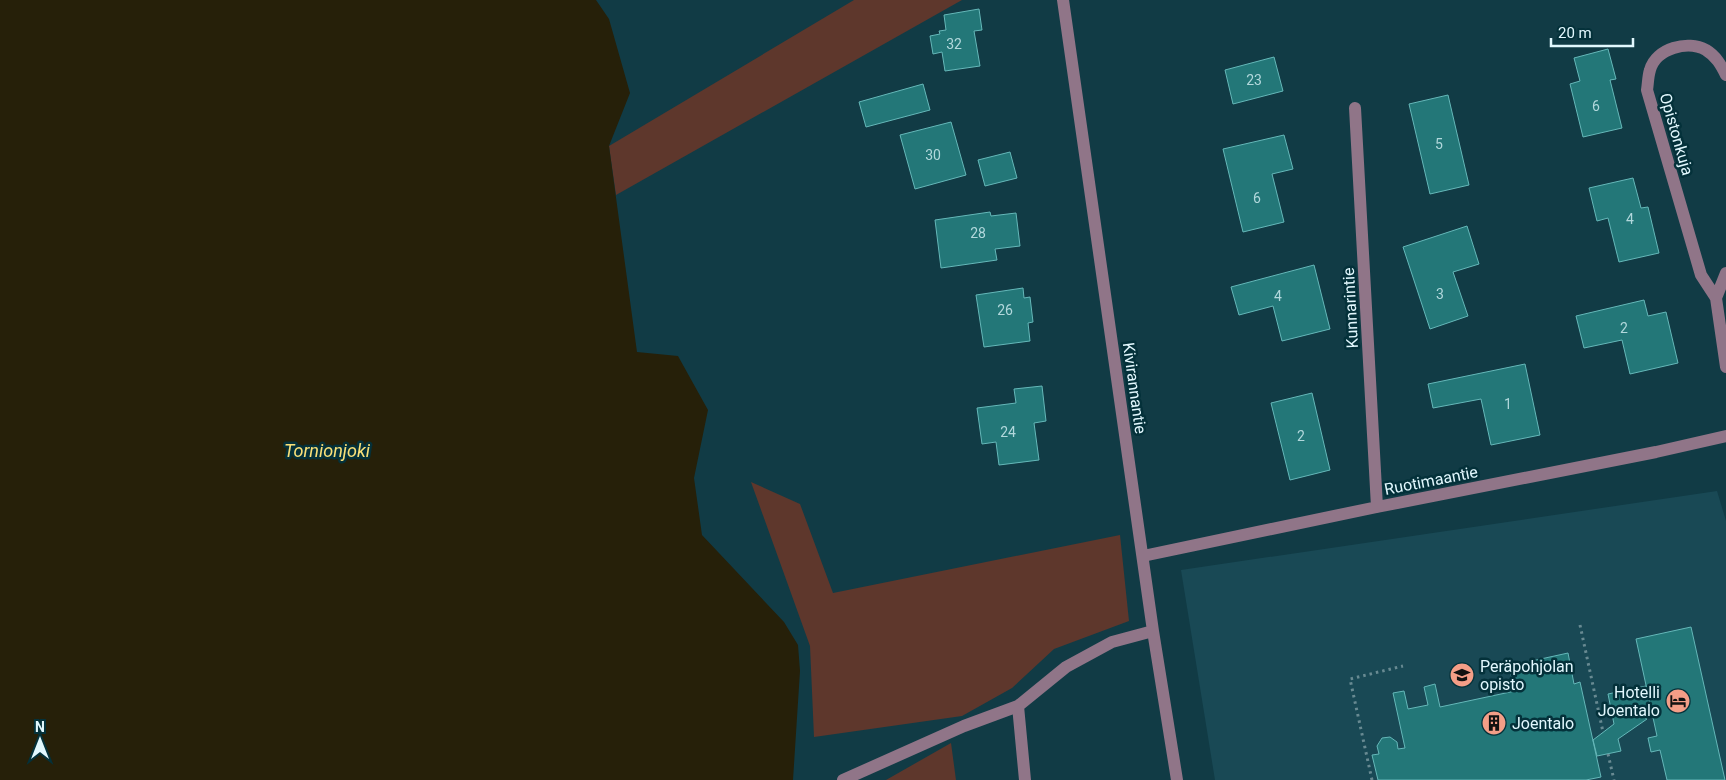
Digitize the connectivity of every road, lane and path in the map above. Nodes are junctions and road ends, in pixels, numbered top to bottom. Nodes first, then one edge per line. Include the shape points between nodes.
1 (1063, 0) edge
2 (1726, 75) edge
3 (1355, 108) dead end
4 (1726, 273) edge
5 (1716, 298) junction
6 (1726, 367) edge
7 (1726, 436) edge
8 (1377, 506) junction
9 (1143, 556) junction
10 (1580, 625) dead end
11 (1153, 632) junction
12 (1403, 666) dead end
13 (1018, 706) junction
14 (1603, 732) dead end
15 (1608, 754) dead end
16 (843, 780) edge
17 (1025, 780) edge
18 (1177, 780) edge
19 (1372, 780) edge
20 (1614, 780) edge

1 - 9 street, Kivirannantie
2 - 5 street, Opistonkuja via 1720,62 1707,50 1690,45 1675,47 1659,56 1650,69 1647,90 1701,275
3 - 8 street, Kunnarintie
4 - 5 street
5 - 6 street, Opistonkuja
7 - 8 street, Ruotimaantie
8 - 9 street, Ruotimaantie
9 - 11 street, Kivirannantie
10 - 14 path
11 - 13 street via 1112,642 1066,667
11 - 18 street, Kivirannantie
12 - 19 path via 1350,679
13 - 16 street via 964,726
13 - 17 street
15 - 20 path

